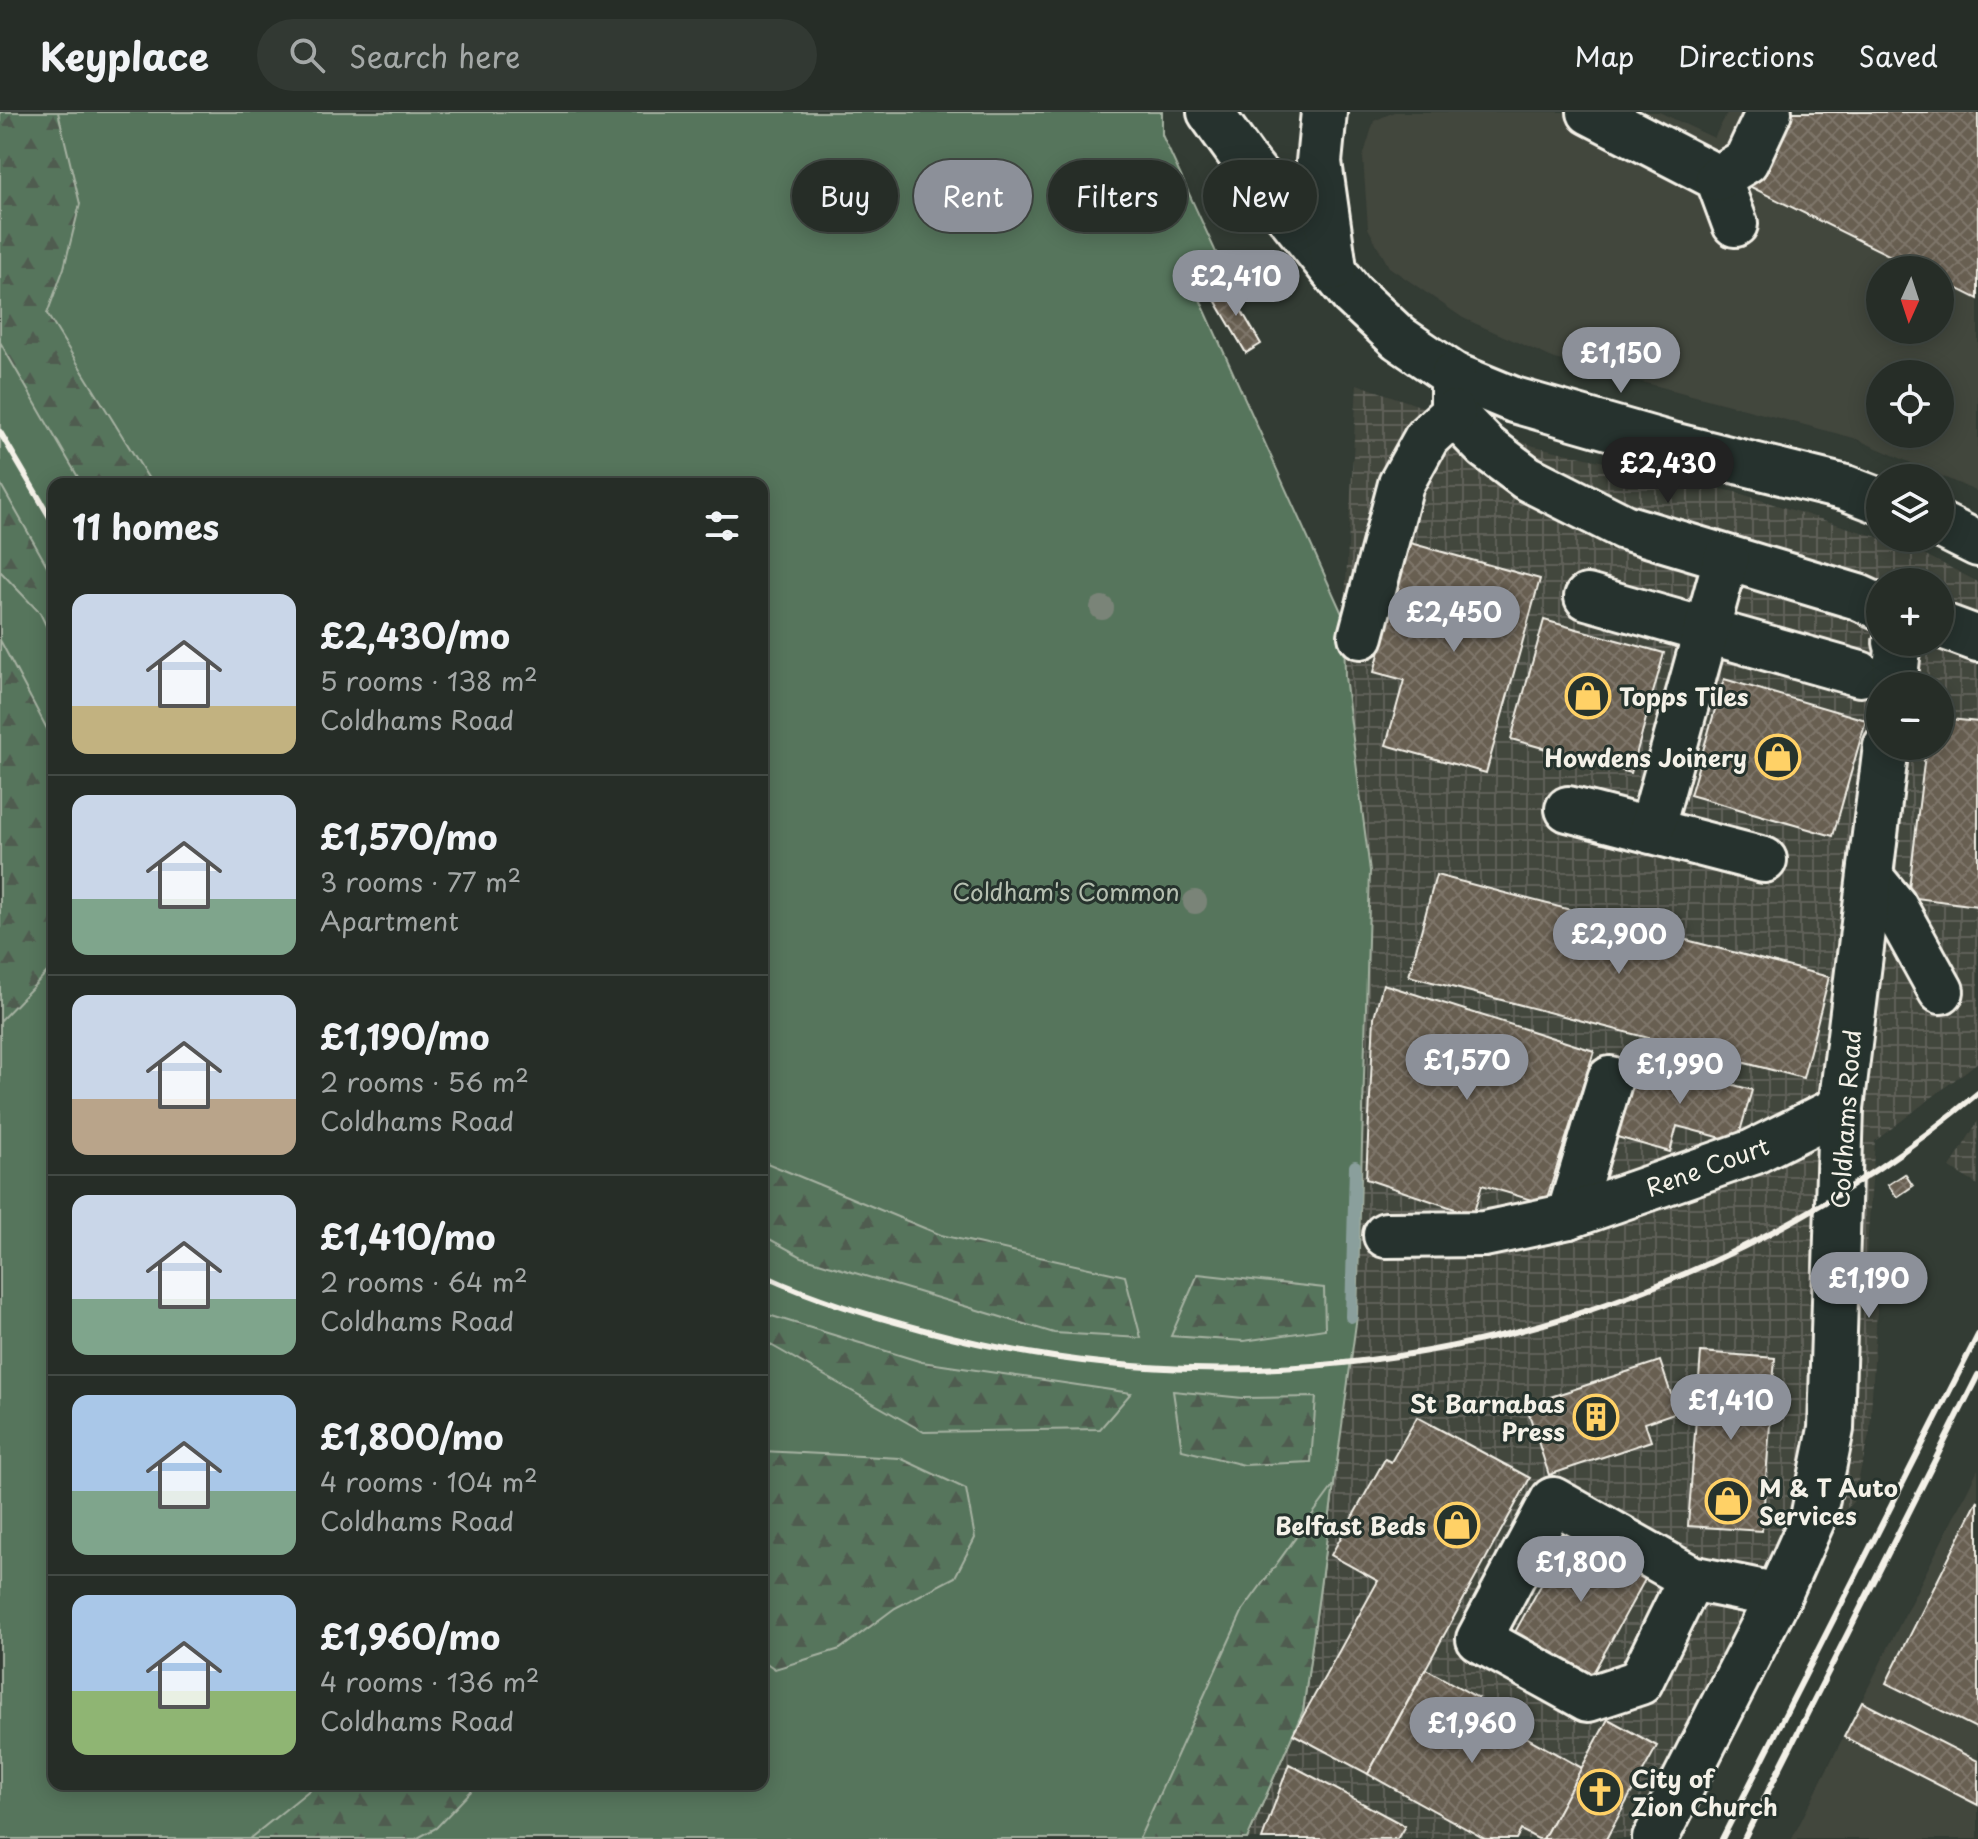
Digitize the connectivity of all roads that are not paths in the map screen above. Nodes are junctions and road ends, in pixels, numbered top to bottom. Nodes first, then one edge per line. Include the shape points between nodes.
1 (1210, 112) edge
2 (1324, 112) edge
3 (1590, 112) edge
4 (1769, 112) edge
5 (1718, 178) junction
6 (1735, 224) dead end
7 (1335, 271) junction
8 (1453, 394) junction
9 (1866, 496) edge
10 (1954, 532) edge
11 (1978, 544) edge
12 (1726, 559) junction
13 (1587, 597) dead end
14 (1866, 601) edge
15 (1954, 630) edge
16 (1707, 631) junction
17 (1361, 636) dead end
18 (1978, 639) edge
19 (1866, 677) edge
20 (1884, 760) edge
21 (1568, 809) dead end
22 (1651, 831) junction
23 (1764, 860) dead end
24 (1870, 877) junction
25 (1941, 991) dead end
26 (1610, 1079) dead end
27 (1841, 1108) junction
28 (1569, 1216) junction
29 (1386, 1235) dead end
30 (1691, 1578) junction
31 (1777, 1599) junction
32 (1655, 1839) edge

1 - 7 street
2 - 7 street via 1319,162
3 - 5 street
4 - 5 street via 1746,161
5 - 6 street
7 - 8 street
8 - 9 street via 1514,400
8 - 12 street via 1486,447 1527,478 1624,527
8 - 17 street via 1401,484
10 - 11 street
12 - 14 street
12 - 16 street
13 - 16 street
15 - 18 street
16 - 19 street
16 - 22 street
20 - 24 street, Coldhams Road
21 - 22 street
22 - 23 street
24 - 25 street via 1894,906
24 - 27 street, Coldhams Road
26 - 28 street
27 - 28 street, Rene Court via 1753,1152
27 - 31 street, Coldhams Road via 1831,1429 1813,1518
28 - 29 street, Rene Court via 1484,1234
30 - 30 street via 1640,1682 1588,1699 1479,1639 1553,1500
30 - 31 street
31 - 32 street, Coldhams Road

